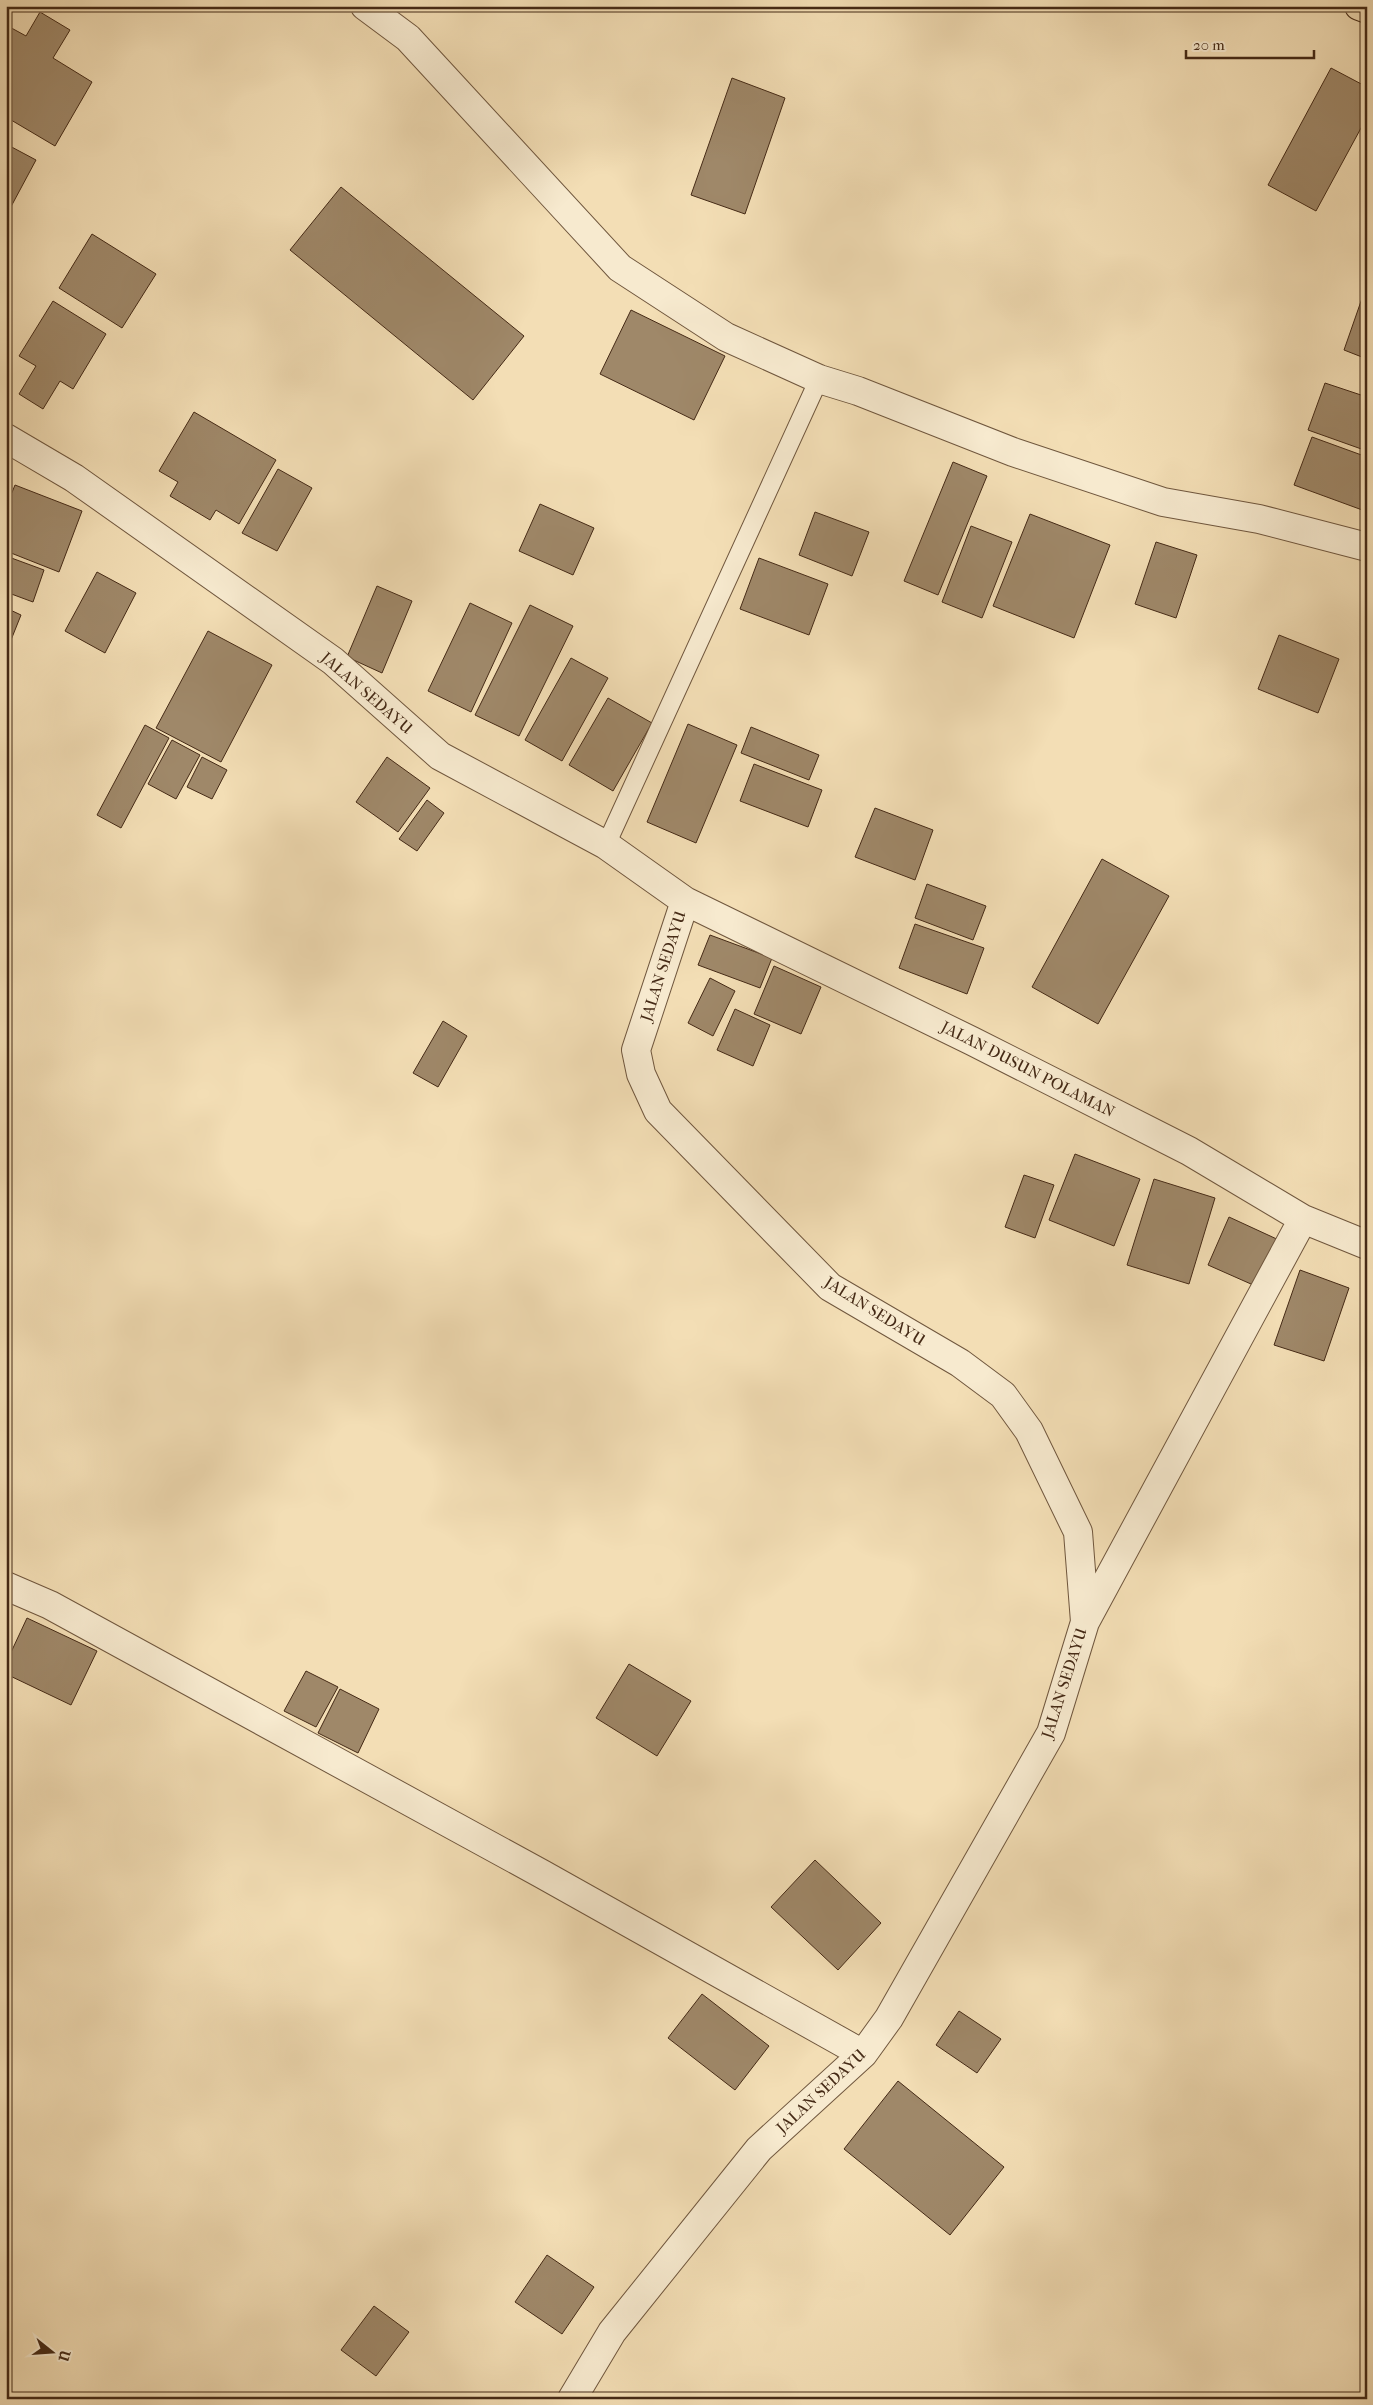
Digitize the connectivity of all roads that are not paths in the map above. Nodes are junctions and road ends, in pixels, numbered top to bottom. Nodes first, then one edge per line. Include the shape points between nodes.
1 (365, 6) edge
2 (1359, 6) edge
3 (1367, 10) edge
4 (819, 379) junction
5 (6, 438) edge
6 (1367, 547) edge
7 (606, 846) junction
8 (685, 901) junction
9 (1303, 1220) junction
10 (1367, 1245) edge
11 (6, 1586) edge
12 (1085, 1622) junction
13 (863, 2054) junction
14 (572, 2399) edge

1 - 4 street via 408,38 620,268 726,336
2 - 3 main road
4 - 6 street via 858,391 1013,452 1163,502 1259,519
4 - 7 lane
5 - 7 street, JALAN SEDAYU via 74,478 332,661 440,756
7 - 8 street, JALAN SEDAYU
8 - 9 street, JALAN DUSUN POLAMAN via 963,1036 1181,1147
8 - 12 street, JALAN SEDAYU via 636,1050 658,1111 830,1286 960,1363 1003,1395 1029,1431 1078,1532
9 - 10 street, JALAN DUSUN POLAMAN
9 - 12 street
11 - 13 street via 50,1605
12 - 13 street, JALAN SEDAYU via 1051,1733 889,2018
13 - 14 street, JALAN SEDAYU via 759,2149 612,2332

